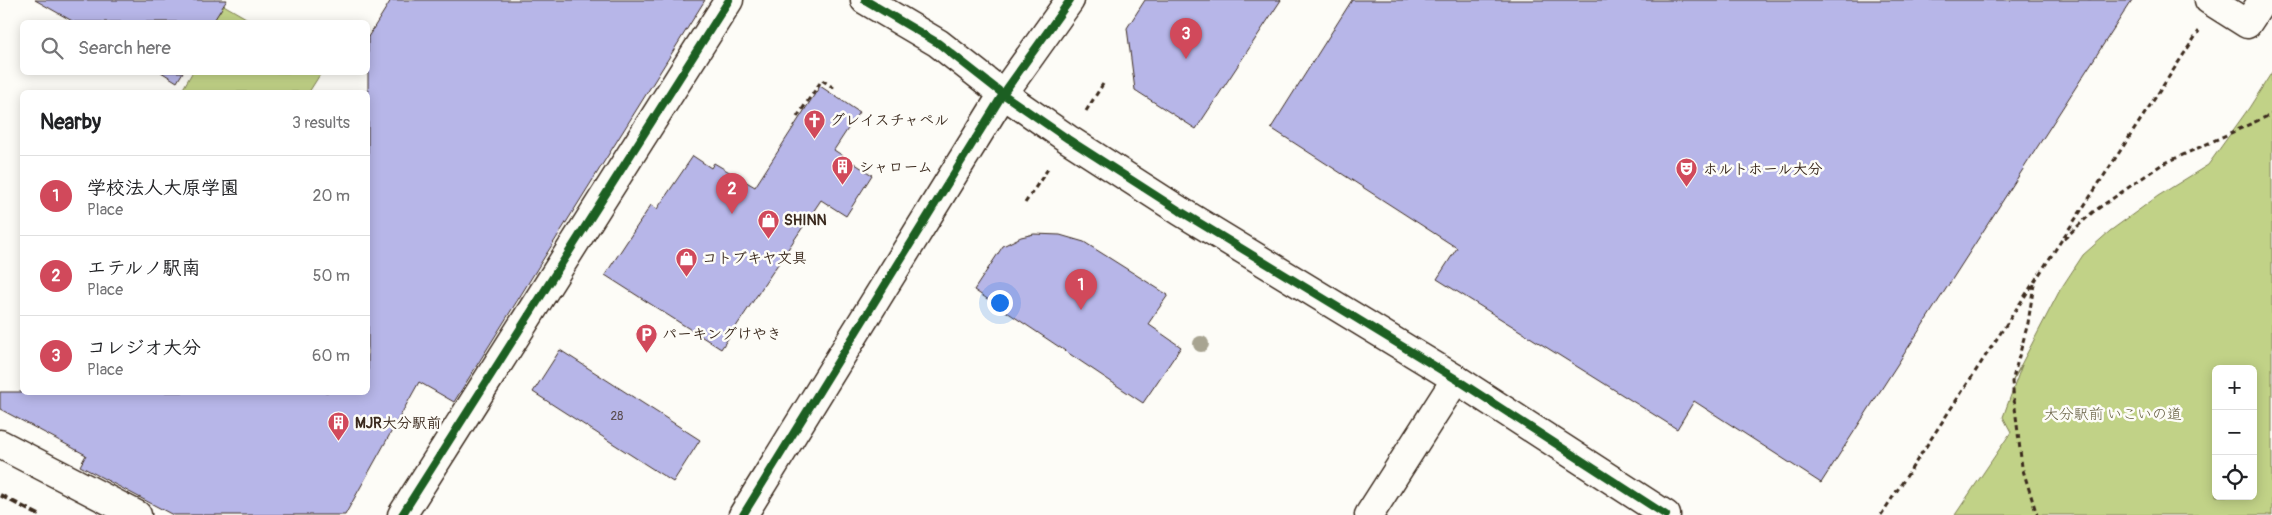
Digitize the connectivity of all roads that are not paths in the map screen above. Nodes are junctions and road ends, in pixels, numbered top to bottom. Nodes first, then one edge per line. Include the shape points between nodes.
1 (729, 0) edge
2 (865, 0) edge
3 (1070, 0) edge
4 (2209, 0) edge
5 (2263, 0) edge
6 (1003, 94) junction
7 (1456, 379) junction
8 (0, 444) edge
9 (137, 515) edge
10 (402, 515) edge
11 (744, 515) edge
12 (1369, 515) edge
13 (1666, 515) edge

1 - 10 street
2 - 6 street via 938,42
3 - 6 street
4 - 5 street via 2248,24
6 - 7 street via 1068,140 1180,211
6 - 11 street
7 - 12 street
7 - 13 street
8 - 9 street

